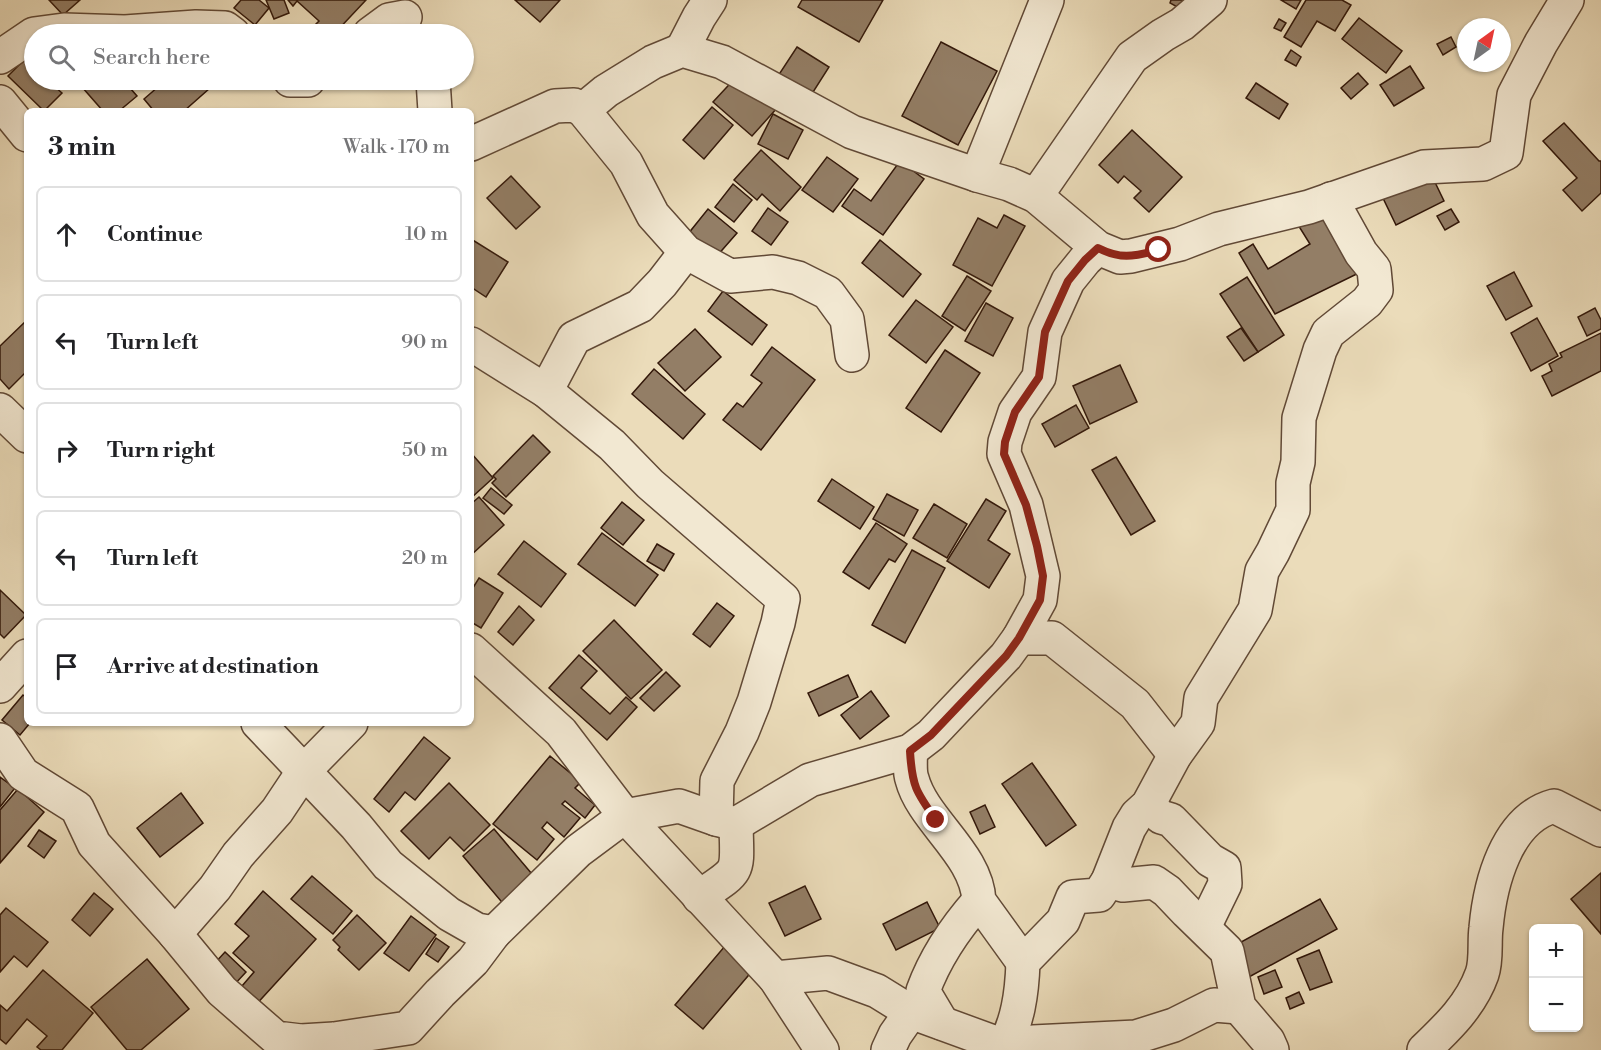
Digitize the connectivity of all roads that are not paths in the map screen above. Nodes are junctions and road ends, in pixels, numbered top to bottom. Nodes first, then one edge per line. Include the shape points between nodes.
1 (710, 0) edge
2 (1047, 0) edge
3 (1210, 0) edge
4 (1567, 0) edge
5 (413, 17) edge
6 (384, 24) edge
7 (24, 41) edge
8 (682, 50) junction
9 (0, 57) edge
10 (434, 90) edge
11 (0, 102) edge
12 (435, 108) edge
13 (583, 110) junction
14 (24, 131) edge
15 (474, 143) edge
16 (977, 175) junction
17 (1036, 196) junction
18 (1331, 199) junction
19 (1098, 248) junction
20 (686, 252) junction
21 (474, 346) edge
22 (852, 354) dead end
23 (546, 391) junction
24 (0, 410) edge
25 (24, 433) edge
26 (1019, 638) junction
27 (474, 653) edge
28 (24, 659) edge
29 (0, 686) edge
30 (261, 726) edge
31 (348, 726) edge
32 (0, 740) edge
33 (910, 751) junction
34 (1175, 756) junction
35 (303, 772) junction
36 (1148, 805) junction
37 (625, 816) junction
38 (726, 821) junction
39 (1601, 830) edge
40 (1108, 881) junction
41 (699, 897) junction
42 (979, 901) junction
43 (1204, 927) junction
44 (494, 933) junction
45 (175, 934) junction
46 (1023, 962) junction
47 (775, 978) junction
48 (1239, 1007) junction
49 (911, 1012) junction
50 (942, 1023) junction
51 (336, 1044) edge
52 (1003, 1048) edge
53 (822, 1050) edge
54 (888, 1050) edge
55 (1272, 1050) edge
56 (1424, 1050) edge

1 - 8 street
2 - 16 street
3 - 17 street via 1132,57
4 - 18 street via 1514,95 1506,153 1483,164 1424,167
5 - 6 street
7 - 9 street
8 - 13 street via 653,62
8 - 16 street via 722,62 852,132
10 - 12 street
11 - 14 street
13 - 15 street via 574,105 555,106
13 - 20 street via 626,163 653,215
16 - 17 street via 1009,183
17 - 19 street
18 - 19 street via 1131,256
18 - 34 street via 1360,254 1374,269 1376,290 1324,341 1299,418 1293,510 1262,571 1255,610 1201,698 1198,723
19 - 26 street via 1068,281 1045,332 1039,377 1015,412 1005,442 1004,454 1026,505 1043,576 1040,600
20 - 22 street via 730,276 773,272 798,278 828,293 847,319
20 - 23 street via 640,306 574,338
21 - 23 street
23 - 38 street via 783,599 754,702 717,781
24 - 25 street
26 - 33 street via 931,735
26 - 34 street via 1052,638 1135,704
27 - 37 street via 561,732
28 - 29 street
30 - 35 street
31 - 35 street
32 - 45 street via 23,774 77,808 94,844
33 - 38 street via 810,780
33 - 42 street via 911,779 968,866
34 - 36 street
35 - 44 street via 388,865 449,914 477,930
35 - 45 street via 277,811
36 - 40 street via 1129,828
36 - 43 street via 1171,820 1210,860 1224,868 1225,884
37 - 38 street via 679,806
37 - 41 street
37 - 44 street via 578,852
38 - 41 street via 738,860 733,874
39 - 56 street via 1554,806 1531,816 1519,829 1502,859 1492,891 1484,971 1473,995
40 - 43 street via 1123,885 1154,882
40 - 46 street via 1099,895 1073,897 1063,921
41 - 47 street
42 - 46 street
42 - 50 street via 945,947 923,991
43 - 48 street via 1227,951
44 - 51 street via 473,961 408,1028
45 - 51 street via 222,991 276,1038
46 - 52 street via 1020,1008
47 - 49 street via 828,973 877,991
47 - 53 street
48 - 52 street via 1214,1005 1174,1025 1136,1037 1033,1042
48 - 55 street
49 - 50 street
49 - 54 street
50 - 52 street

